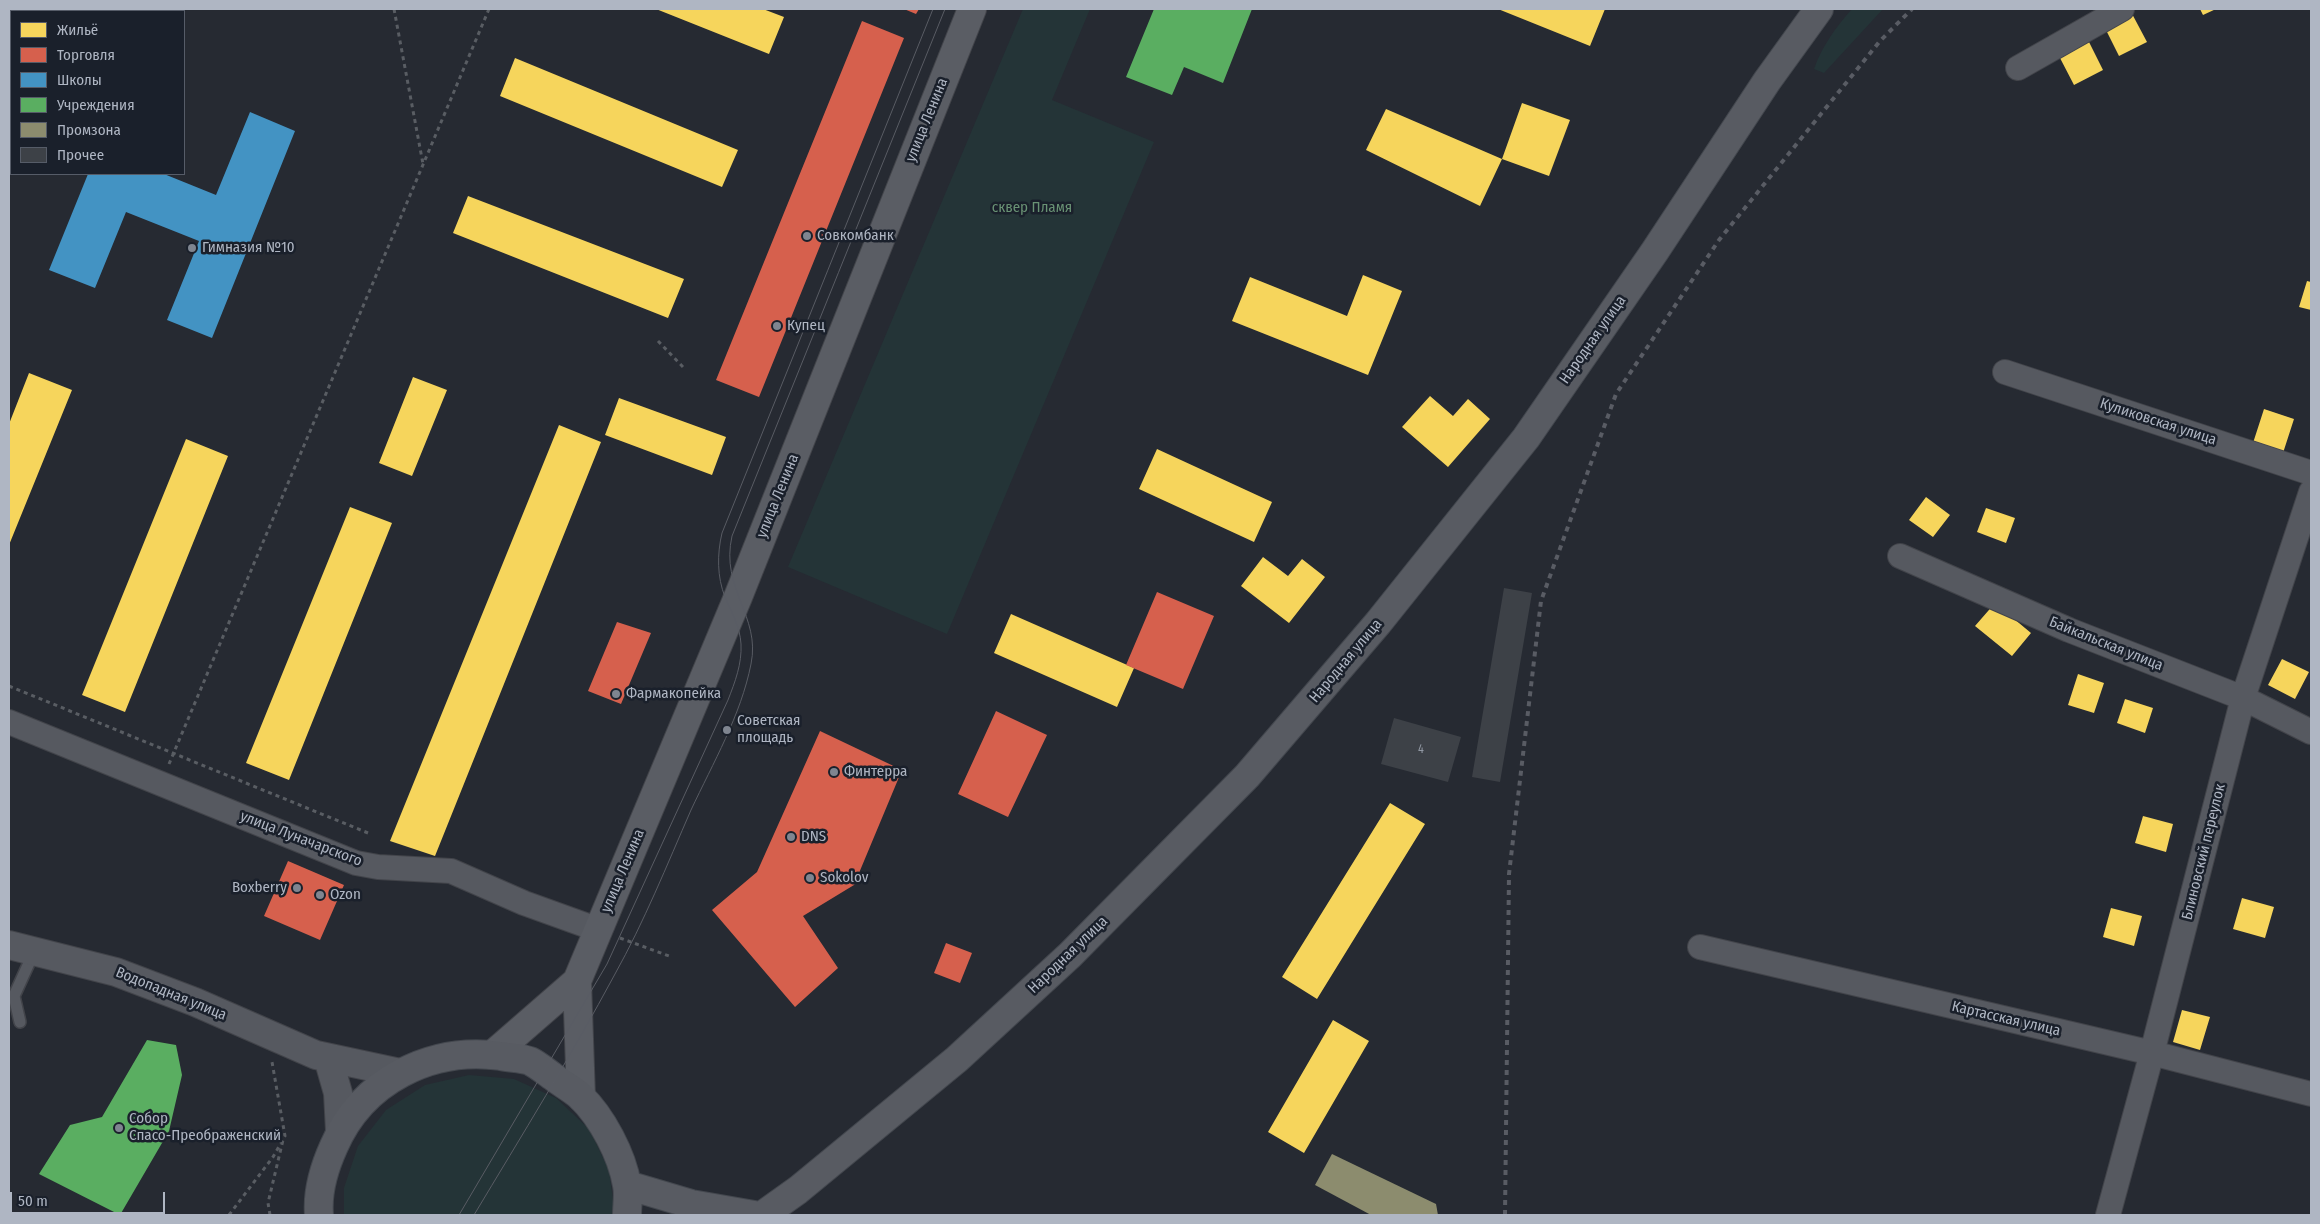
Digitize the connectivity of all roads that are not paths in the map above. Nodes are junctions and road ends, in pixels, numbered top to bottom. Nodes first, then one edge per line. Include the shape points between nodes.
1 (972, 9) edge
2 (1819, 9) edge
3 (2122, 9) edge
4 (2018, 68) dead end
5 (2005, 372) dead end
6 (2311, 473) edge
7 (2311, 492) edge
8 (1900, 556) dead end
9 (2243, 698) junction
10 (9, 722) edge
11 (2311, 732) edge
12 (598, 930) junction
13 (1700, 947) dead end
14 (21, 948) edge
15 (577, 981) junction
16 (20, 1022) dead end
17 (2152, 1053) junction
18 (492, 1055) junction
19 (328, 1058) junction
20 (400, 1073) junction
21 (2311, 1094) edge
22 (581, 1096) junction
23 (340, 1130) junction
24 (627, 1186) junction
25 (320, 1215) edge
26 (627, 1215) edge
27 (754, 1215) edge
28 (763, 1215) edge
29 (2108, 1215) edge

1 - 12 main road, улица Ленина via 738,597
2 - 28 main road, Народная улица via 1526,438 1378,623 1246,776 1070,955 957,1059
3 - 4 street
5 - 6 street, Куликовская улица
7 - 9 street, Блиновский переулок
8 - 9 street, Байкальская улица via 2069,630
9 - 11 street, Байкальская улица
9 - 17 street, Блиновский переулок
10 - 12 street, улица Луначарского via 356,863 451,871 524,904
12 - 15 main road, улица Ленина
13 - 17 street, Картасская улица
14 - 16 lane via 14,996
14 - 19 street, Водопадная улица via 116,972
15 - 18 main road
15 - 22 main road
17 - 21 street, Картасская улица
17 - 29 street, Блиновский переулок
18 - 20 main road via 460,1055 430,1061
18 - 22 main road via 530,1061
19 - 20 street, Водопадная улица
19 - 23 street via 338,1093
20 - 23 main road via 366,1098
22 - 24 main road via 611,1137
23 - 25 main road via 325,1166 318,1204
24 - 26 main road
24 - 27 main road via 692,1204

